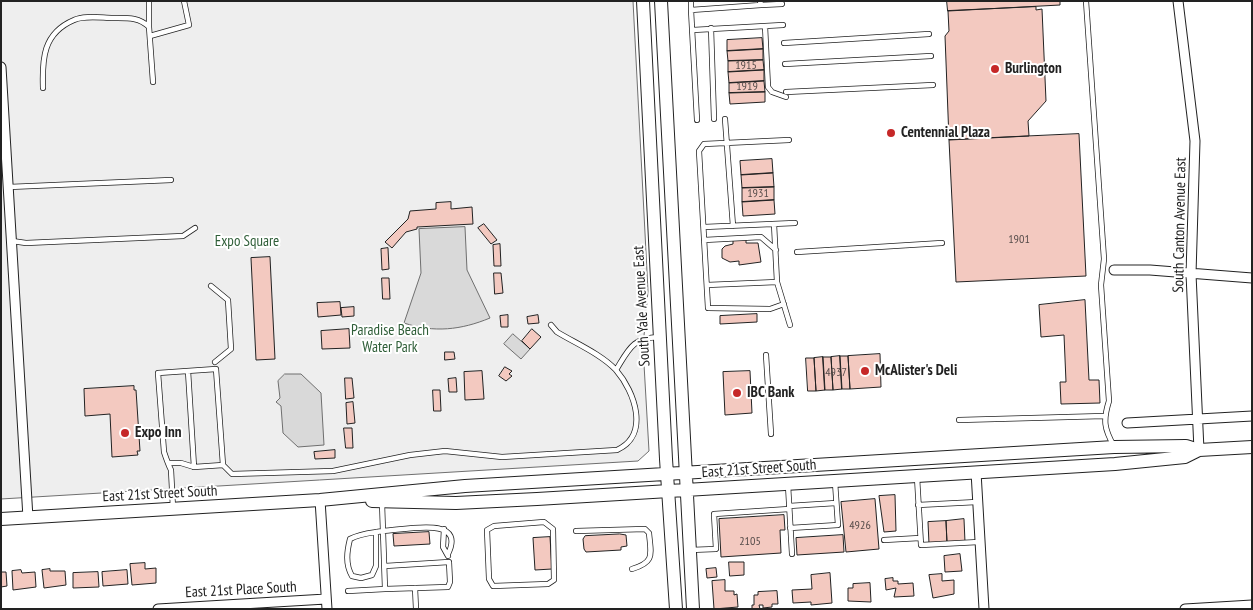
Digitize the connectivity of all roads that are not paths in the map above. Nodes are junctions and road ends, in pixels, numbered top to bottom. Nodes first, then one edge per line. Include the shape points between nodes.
1 (149, 1) edge
2 (184, 1) edge
3 (643, 1) edge
4 (661, 1) edge
5 (691, 1) edge
6 (1086, 1) edge
7 (1178, 1) edge
8 (760, 3) edge
9 (782, 4) dead end
10 (691, 10) junction
11 (783, 25) dead end
12 (765, 26) junction
13 (149, 28) junction
14 (711, 28) junction
15 (693, 30) junction
16 (929, 34) dead end
17 (150, 36) junction
18 (784, 43) dead end
19 (931, 56) dead end
20 (785, 64) dead end
21 (1, 67) edge
22 (153, 82) dead end
23 (933, 84) dead end
24 (43, 88) dead end
25 (667, 118) junction
26 (648, 119) junction
27 (714, 119) dead end
28 (726, 119) dead end
29 (696, 120) dead end
30 (789, 140) dead end
31 (727, 143) junction
32 (171, 180) dead end
33 (9, 187) junction
34 (795, 223) dead end
35 (774, 224) junction
36 (732, 226) junction
37 (704, 227) junction
38 (195, 228) dead end
39 (704, 240) junction
40 (12, 241) junction
41 (942, 243) dead end
42 (776, 250) junction
43 (797, 252) dead end
44 (1114, 270) dead end
45 (1190, 274) junction
46 (1252, 278) edge
47 (778, 282) junction
48 (707, 285) junction
49 (211, 286) dead end
50 (784, 304) junction
51 (551, 325) dead end
52 (790, 325) dead end
53 (660, 337) junction
54 (766, 355) dead end
55 (215, 362) dead end
56 (616, 370) junction
57 (188, 371) junction
58 (1104, 416) junction
59 (1252, 416) edge
60 (1197, 419) junction
61 (959, 420) dead end
62 (1127, 423) dead end
63 (771, 434) dead end
64 (1114, 447) junction
65 (1252, 447) edge
66 (1199, 450) junction
67 (965, 456) junction
68 (168, 464) junction
69 (1115, 464) junction
70 (223, 465) junction
71 (194, 467) junction
72 (684, 472) junction
73 (976, 472) junction
74 (667, 474) junction
75 (917, 475) junction
76 (835, 480) junction
77 (788, 483) junction
78 (685, 490) junction
79 (668, 491) junction
80 (320, 500) junction
81 (382, 502) junction
82 (978, 502) junction
83 (836, 503) junction
84 (918, 505) junction
85 (789, 507) junction
86 (173, 509) junction
87 (28, 518) junction
88 (1, 519) edge
89 (790, 528) junction
90 (444, 529) junction
91 (383, 531) junction
92 (576, 531) dead end
93 (376, 532) junction
94 (920, 538) junction
95 (884, 540) dead end
96 (980, 542) junction
97 (689, 550) junction
98 (448, 554) junction
99 (792, 554) dead end
100 (449, 562) junction
101 (384, 566) junction
102 (632, 570) dead end
103 (498, 587) joint
104 (415, 588) junction
105 (385, 589) junction
106 (348, 591) dead end
107 (326, 604) edge
108 (1252, 605) edge
109 (179, 608) edge
110 (158, 609) edge
111 (416, 609) edge
112 (676, 609) edge
113 (693, 609) edge
114 (984, 609) edge
115 (1185, 609) edge

1 - 13 lane
2 - 17 lane via 189,25
3 - 26 main road, South Yale Avenue East
4 - 25 main road
5 - 10 lane
6 - 58 lane via 1104,259 1101,285 1109,401
7 - 45 street, South Canton Avenue East via 1195,133
8 - 9 lane
8 - 10 lane
10 - 15 lane
11 - 12 lane
12 - 14 lane
12 - 23 lane via 768,87 772,92 786,94
13 - 17 lane
13 - 24 lane via 143,21 132,18 75,19 60,30 43,53
14 - 15 lane
14 - 27 lane
15 - 29 lane
16 - 18 lane
17 - 22 lane
19 - 20 lane
21 - 33 street
25 - 26 main road
25 - 72 main road
26 - 53 main road, South Yale Avenue East
28 - 31 lane
30 - 31 lane
31 - 36 lane
31 - 37 lane via 704,144 700,148
32 - 33 lane
33 - 40 street
34 - 35 lane
35 - 36 lane
35 - 42 lane
36 - 37 lane
37 - 39 lane
38 - 40 lane via 183,236
39 - 42 lane via 761,237
39 - 48 lane
40 - 87 street
41 - 43 lane
42 - 47 lane
44 - 45 street
45 - 46 street
45 - 60 street, South Canton Avenue East
47 - 48 lane
47 - 50 lane
48 - 50 lane via 708,308 770,309
49 - 55 lane via 228,300 231,349
50 - 52 lane
51 - 56 lane
53 - 56 lane via 632,344
53 - 74 main road, South Yale Avenue East
54 - 63 lane
56 - 70 lane via 637,414 634,437 617,450 502,457 445,451 333,471 232,474
57 - 68 lane via 158,373 164,452
57 - 70 lane via 216,370
57 - 71 lane
58 - 61 lane
58 - 64 lane via 1104,430
59 - 60 street
60 - 62 street
60 - 66 street, South Canton Avenue East
64 - 66 main road, East 21st Street South via 1186,446
64 - 67 main road, East 21st Street South
64 - 69 main road
65 - 66 main road, East 21st Street South
66 - 69 main road, East 21st Street South via 1185,457
67 - 72 main road, East 21st Street South
67 - 73 main road
68 - 71 lane
68 - 86 lane
69 - 73 main road, East 21st Street South
70 - 71 lane
72 - 74 main road, East 21st Street South
72 - 78 main road
73 - 75 main road, East 21st Street South
73 - 82 street
74 - 79 main road, South Yale Avenue East
74 - 80 main road, East 21st Street South via 465,486
75 - 76 main road, East 21st Street South
75 - 84 lane
76 - 77 main road, East 21st Street South
76 - 83 lane
77 - 78 main road, East 21st Street South
77 - 85 lane
78 - 79 main road, East 21st Street South
78 - 97 main road
79 - 81 main road, East 21st Street South via 456,503
79 - 112 main road, South Yale Avenue East
80 - 81 main road, East 21st Street South
80 - 86 main road, East 21st Street South
80 - 107 street
81 - 91 lane
82 - 84 lane
82 - 96 street
83 - 85 lane
83 - 89 lane via 838,525
84 - 94 lane
85 - 89 lane
85 - 97 lane via 714,514 716,549
86 - 87 main road, East 21st Street South
87 - 88 main road, East 21st Street South
89 - 99 lane
90 - 91 lane
90 - 98 lane via 443,547
90 - 98 lane via 451,535 452,546
91 - 93 lane
91 - 101 lane
92 - 102 lane via 645,529 650,533 651,558 645,565
93 - 93 lane via 350,539 347,551 348,569 352,576 372,575 376,566
94 - 95 lane
94 - 96 lane via 920,545
96 - 114 street
97 - 113 main road
98 - 100 lane
100 - 101 lane
100 - 104 lane via 448,587
101 - 105 lane
103 - 103 lane via 548,584 554,580 553,530 548,524 494,526 487,530 489,579 493,586
104 - 105 lane
104 - 111 lane
105 - 106 lane
107 - 109 street, East 21st Place South
108 - 115 street
109 - 110 street, East 21st Place South

